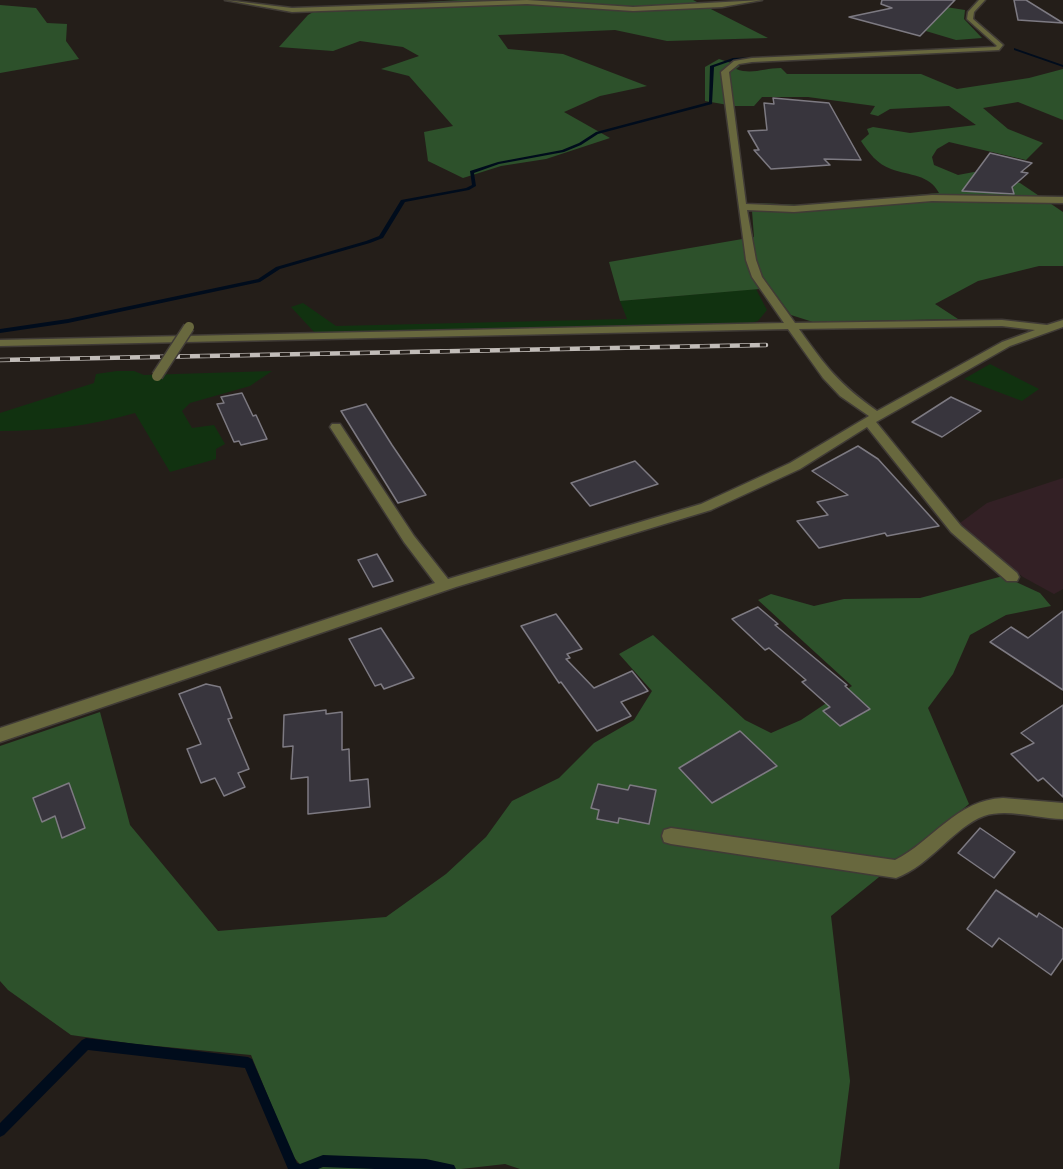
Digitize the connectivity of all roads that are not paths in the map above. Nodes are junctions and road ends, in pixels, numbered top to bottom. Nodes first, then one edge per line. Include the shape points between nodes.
1 (228, 0) edge
2 (759, 0) edge
3 (982, 0) edge
4 (547, 1) edge
5 (1063, 200) edge
6 (742, 207) junction
7 (1063, 323) edge
8 (791, 326) junction
9 (189, 327) dead end
10 (1046, 327) junction
11 (0, 343) edge
12 (157, 376) dead end
13 (873, 418) junction
14 (336, 427) dead end
15 (1012, 577) dead end
16 (445, 585) junction
17 (0, 735) edge
18 (1063, 811) edge
19 (671, 836) dead end

1 - 4 street via 292,10
2 - 4 street via 633,9
3 - 6 street via 970,19 999,42 1001,46 997,49 746,60 728,66 725,80
5 - 6 street via 932,198 794,209
6 - 8 street via 757,277
7 - 10 street
8 - 10 street via 1002,323
8 - 11 street
8 - 13 street via 827,376
9 - 12 street, bridge
10 - 13 street via 1006,344
13 - 15 street via 956,529
13 - 16 street via 795,466 706,507
14 - 16 street via 402,529
16 - 17 street
18 - 19 street via 982,808 912,863 896,869

